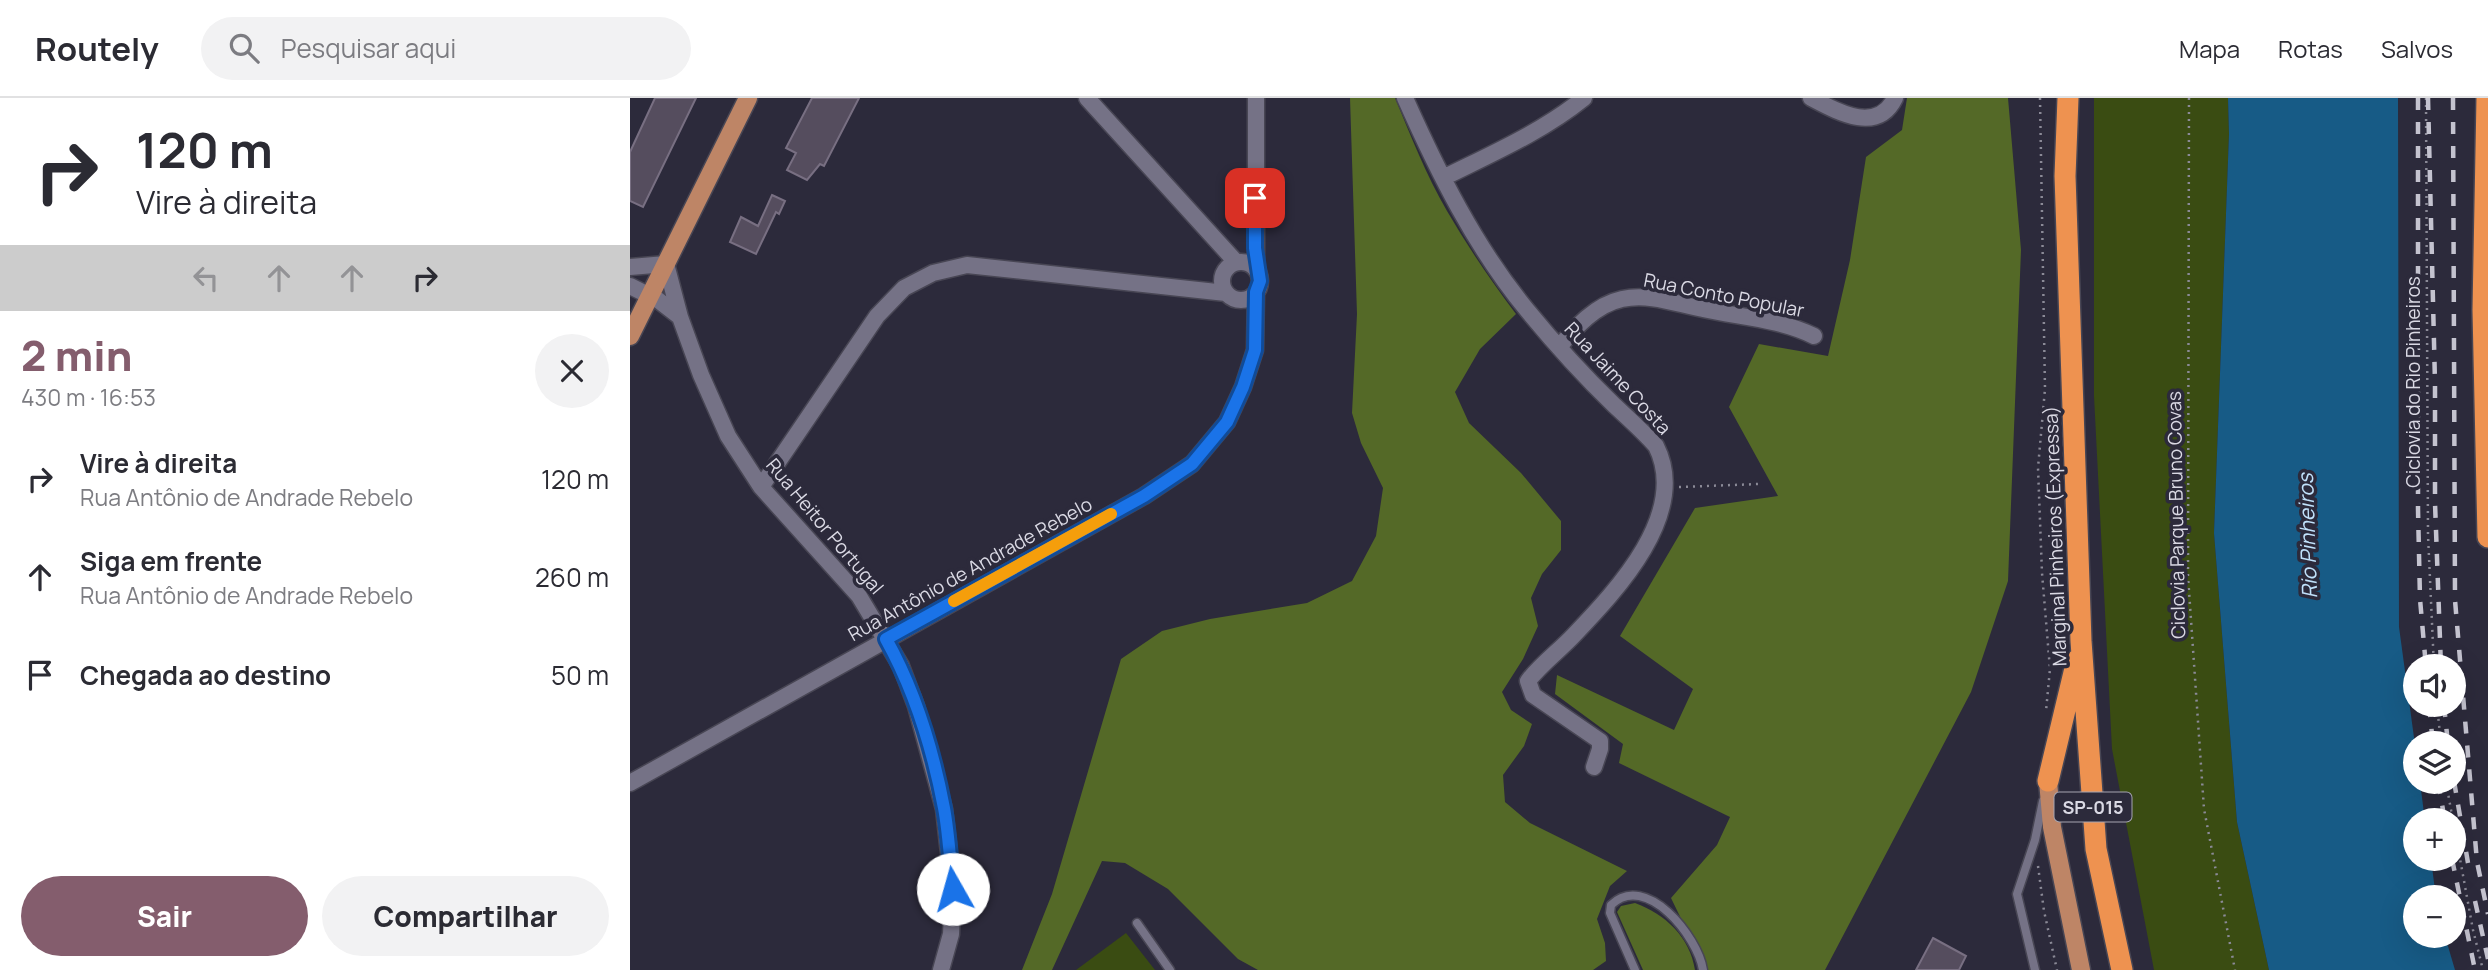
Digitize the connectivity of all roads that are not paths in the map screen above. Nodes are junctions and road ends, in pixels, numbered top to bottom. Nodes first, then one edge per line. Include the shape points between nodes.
1 (748, 98) edge
2 (1087, 98) edge
3 (1256, 98) edge
4 (1405, 98) edge
5 (1584, 98) edge
6 (1811, 98) edge
7 (1895, 98) edge
8 (2068, 98) edge
9 (2487, 98) edge
10 (1443, 178) junction
11 (666, 264) junction
12 (630, 267) edge
13 (1239, 273) junction
14 (630, 286) edge
15 (1256, 292) junction
16 (650, 295) junction
17 (680, 317) junction
18 (1256, 325) junction
19 (630, 336) edge
20 (1814, 336) dead end
21 (1559, 347) junction
22 (761, 487) junction
23 (2488, 537) edge
24 (886, 639) junction
25 (2081, 641) junction
26 (1594, 767) dead end
27 (2048, 781) junction
28 (630, 783) edge
29 (1137, 923) dead end
30 (941, 970) edge
31 (1170, 970) edge
32 (1635, 970) edge
33 (1703, 970) edge
34 (2035, 970) edge
35 (2081, 970) edge
36 (2122, 970) edge

1 - 11 main road
2 - 13 street
3 - 13 street
4 - 10 street, Rua Jaime Costa
5 - 10 street via 1517,141
6 - 7 street via 1853,118 1883,113
8 - 25 highway, Marginal Pinheiros (Expressa) / SP-015 via 2064,176
9 - 23 highway via 2483,321
10 - 21 street, Rua Jaime Costa via 1495,267
11 - 12 street
11 - 16 main road
11 - 17 street, Rua Heitor Portugal
13 - 15 street, Rua Antônio de Andrade Rebelo via 1260,281
13 - 15 street via 1250,298
13 - 18 street
13 - 22 street via 1196,290 967,265 933,273 904,288 877,316
14 - 16 street
15 - 18 street, Rua Antônio de Andrade Rebelo
16 - 17 street
16 - 19 main road
17 - 22 street, Rua Heitor Portugal via 728,436
18 - 24 street, Rua Antônio de Andrade Rebelo via 1255,350 1227,422 1192,464 1144,496
20 - 21 street, Rua Conto Popular via 1772,323 1634,297 1600,307
21 - 26 street, Rua Jaime Costa via 1656,446 1664,464 1666,488 1657,522 1633,564 1528,681 1533,695 1600,741
22 - 24 street, Rua Heitor Portugal via 859,596
24 - 28 street, Rua Antônio de Andrade Rebelo
24 - 30 street, Rua Heitor Portugal via 916,706 944,809 953,889 951,934
25 - 27 highway
25 - 36 highway, Marginal Pinheiros (Expressa) / SP-015 via 2096,849
27 - 34 lane via 2017,894
27 - 35 main road
29 - 31 lane
32 - 33 lane via 1610,913 1611,905 1625,896 1650,901 1676,919 1696,946

